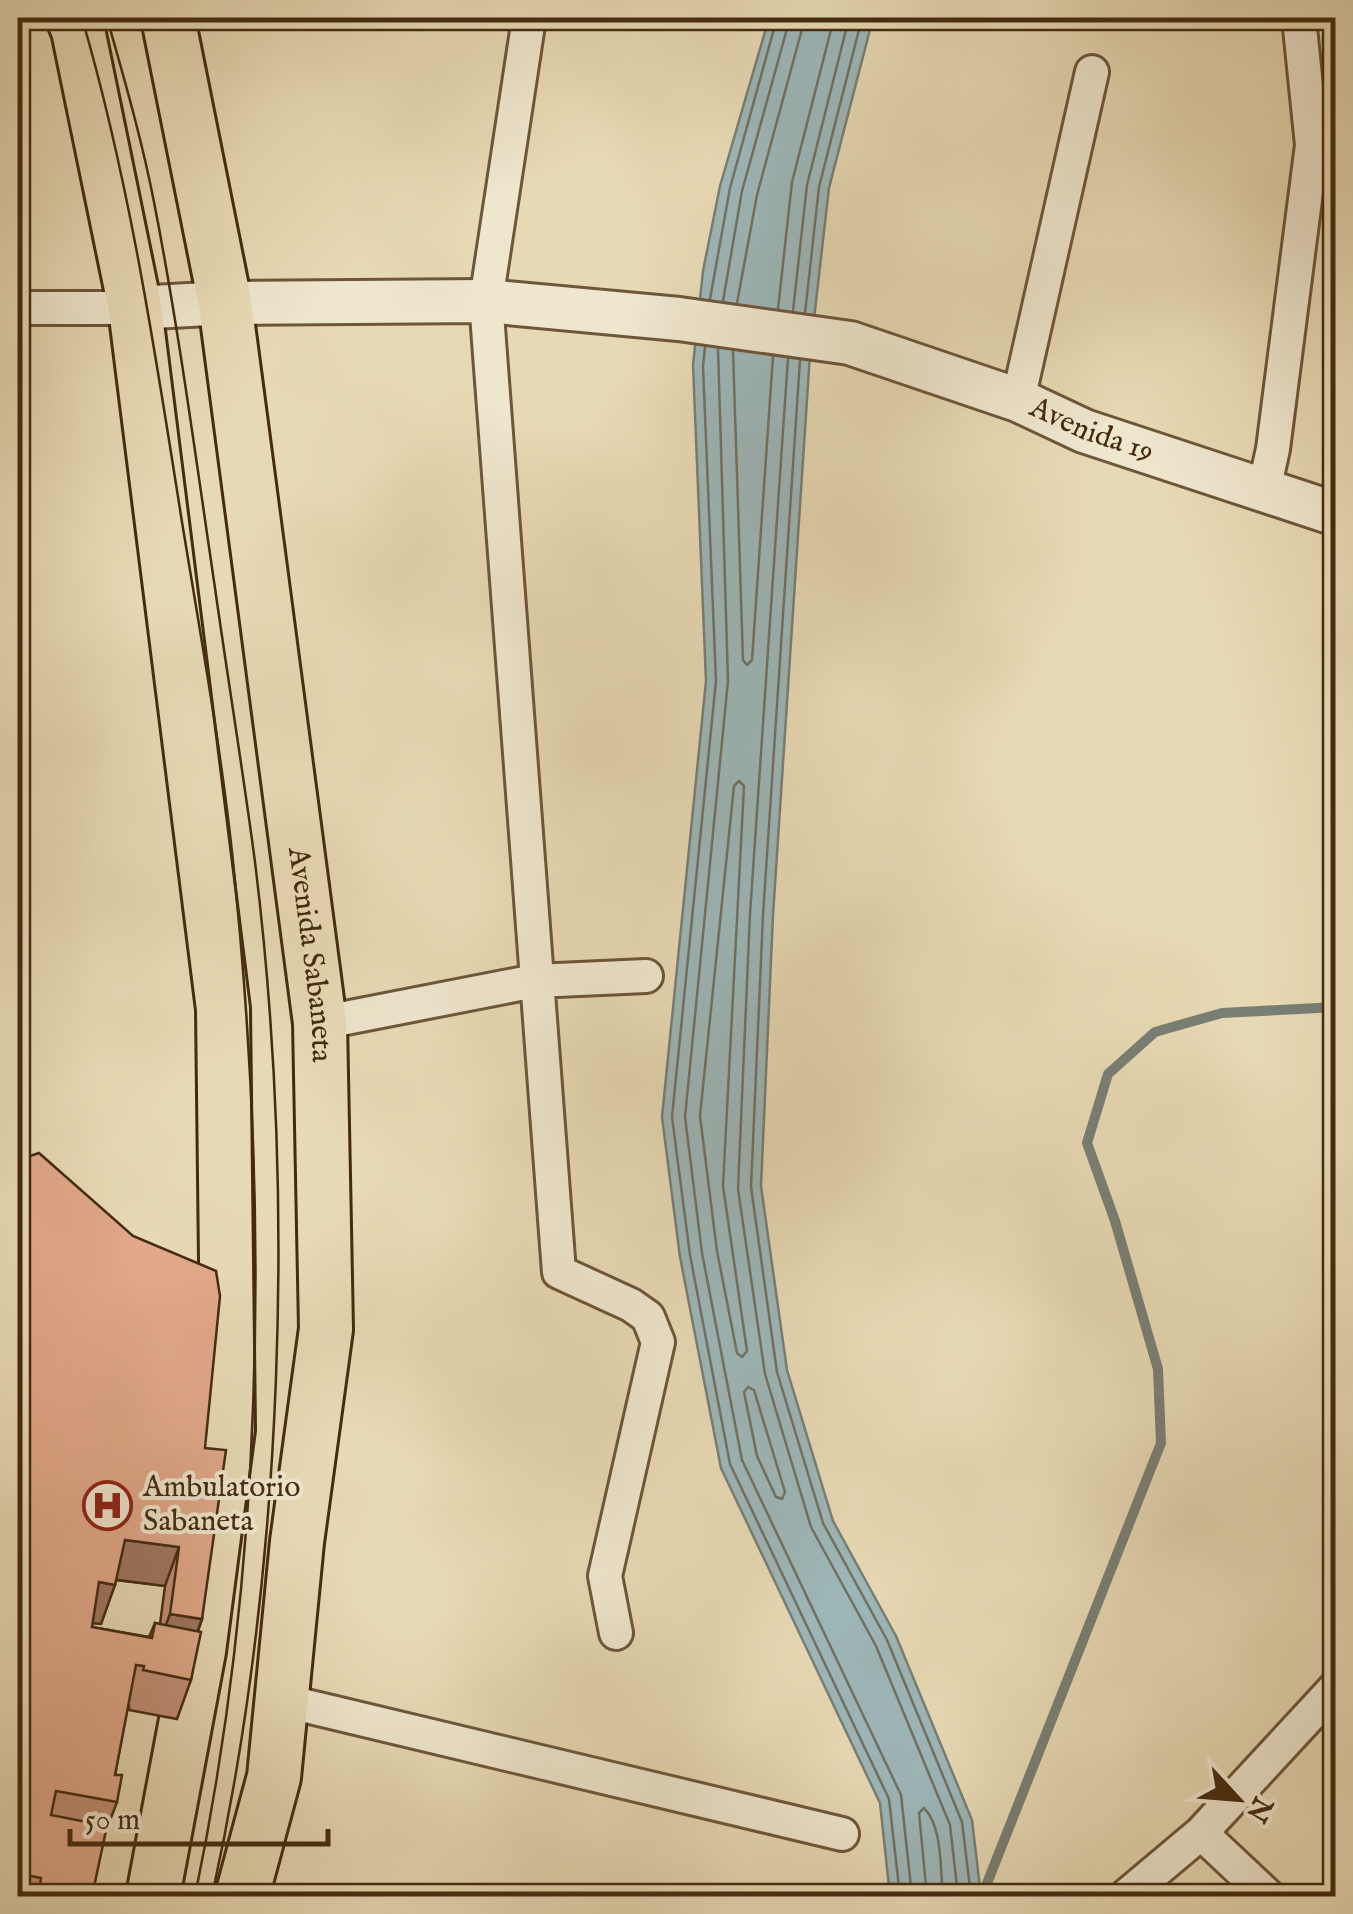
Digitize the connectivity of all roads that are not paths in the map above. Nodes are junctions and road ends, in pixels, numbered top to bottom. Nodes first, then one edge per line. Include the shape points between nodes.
1 (73, 18) edge
2 (168, 18) edge
3 (529, 18) edge
4 (1300, 18) edge
5 (1092, 72) dead end
6 (486, 301) junction
7 (225, 302) junction
8 (18, 308) edge
9 (135, 308) junction
10 (1018, 400) junction
11 (1264, 490) junction
12 (1336, 514) edge
13 (646, 976) dead end
14 (535, 981) junction
15 (320, 1023) junction
16 (616, 1633) dead end
17 (1336, 1687) edge
18 (282, 1700) junction
19 (1200, 1833) junction
20 (842, 1834) dead end
21 (249, 1895) edge
22 (153, 1896) edge
23 (1126, 1896) edge
24 (1268, 1896) edge

1 - 9 main road
2 - 7 main road, Avenida Sabaneta
3 - 6 street
4 - 11 street via 1312,145
5 - 10 street
6 - 7 street, Avenida 19
6 - 10 street, Avenida 19 via 850,344
6 - 14 street
7 - 9 street, Avenida 19
7 - 15 main road, Avenida Sabaneta
8 - 9 street
9 - 22 main road via 223,1008 228,1308 226,1448 199,1651
10 - 11 street, Avenida 19 via 1084,431
11 - 12 street, Avenida 19
13 - 14 street
14 - 15 street
14 - 16 street via 559,1272 632,1305 648,1317 658,1342 606,1576
15 - 18 main road, Avenida Sabaneta via 326,1329
17 - 19 street
18 - 20 street
18 - 21 main road, Avenida Sabaneta
19 - 23 street
19 - 24 street

